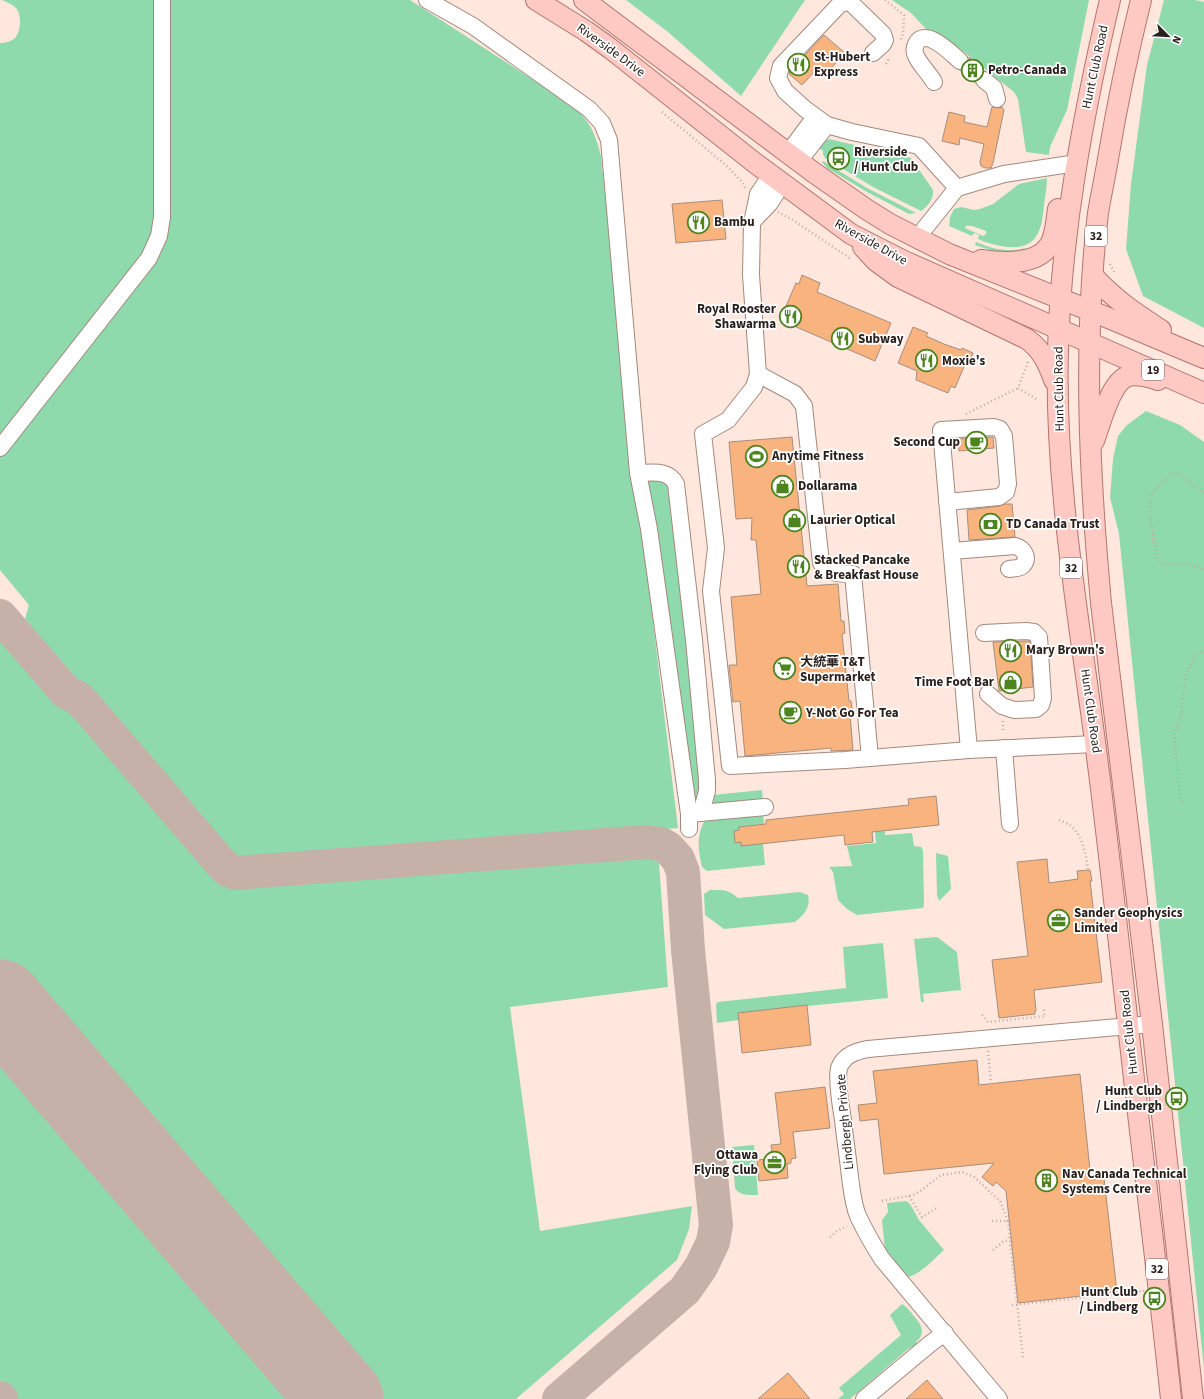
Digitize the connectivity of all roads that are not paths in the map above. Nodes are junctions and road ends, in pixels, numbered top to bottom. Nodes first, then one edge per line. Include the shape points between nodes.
1 (162, 0) edge
2 (427, 0) edge
3 (536, 0) edge
4 (584, 0) edge
5 (1110, 0) edge
6 (1141, 0) edge
7 (873, 53) dead end
8 (960, 61) tunnel mouth
9 (984, 80) tunnel mouth
10 (934, 82) dead end
11 (998, 99) dead end
12 (816, 117) junction
13 (793, 157) junction
14 (1077, 164) junction
15 (777, 180) junction
16 (957, 188) junction
17 (851, 234) junction
18 (917, 238) junction
19 (948, 254) junction
20 (1093, 276) junction
21 (1062, 299) junction
22 (1090, 310) junction
23 (1059, 329) junction
24 (1089, 342) junction
25 (1200, 356) edge
26 (758, 374) junction
27 (1058, 391) junction
28 (1199, 391) edge
29 (0, 448) edge
30 (1090, 452) junction
31 (638, 473) junction
32 (947, 502) junction
33 (952, 552) junction
34 (1009, 568) dead end
35 (984, 633) dead end
36 (988, 694) dead end
37 (1118, 740) junction
38 (1096, 744) junction
39 (1004, 748) junction
40 (969, 750) junction
41 (870, 758) junction
42 (764, 807) dead end
43 (693, 819) junction
44 (1010, 824) dead end
45 (1152, 1024) junction
46 (1128, 1027) junction
47 (945, 1333) junction
48 (864, 1399) edge
49 (1000, 1399) edge
50 (1171, 1399) edge
51 (1193, 1399) edge

1 - 29 street via 162,217 159,236 149,258
2 - 31 street via 473,26 581,103 606,130 609,140
3 - 15 main road, Riverside Drive / 19 via 605,45
4 - 13 main road, Riverside Drive / 19
5 - 14 main road, Hunt Club Road / 32 via 1090,89
6 - 20 main road, Hunt Club Road / 32 via 1120,92 1098,212
7 - 12 street via 883,44 883,34 851,3 840,4 780,69 778,78 785,90
8 - 10 street via 933,40 926,38 918,41 915,45 915,55
9 - 11 street via 994,88
12 - 13 street
12 - 16 street via 852,132 919,146
13 - 15 main road
13 - 18 main road, Riverside Drive / 19 via 866,209
14 - 16 street via 1004,174
14 - 19 main road via 1063,188 1052,239 1042,252 1027,260 1005,263
14 - 21 main road, Hunt Club Road / 32 via 1067,230
15 - 17 main road, Riverside Drive / 19
15 - 26 street via 770,203 752,223 750,275
16 - 18 street
17 - 23 main road, Riverside Drive / 19 via 904,261
17 - 27 main road via 876,261 898,277 1027,339 1044,356
18 - 19 main road, Riverside Drive / 19
19 - 21 main road, Riverside Drive / 19
20 - 22 main road, Hunt Club Road / 32
20 - 25 main road via 1120,302
21 - 22 main road, Riverside Drive / 19
21 - 23 main road, Hunt Club Road / 32
22 - 24 main road, Hunt Club Road / 32
22 - 25 main road, Riverside Drive / 19
23 - 24 main road, Riverside Drive / 19
23 - 27 main road, Hunt Club Road / 32
24 - 28 main road, Riverside Drive / 19
24 - 30 main road, Hunt Club Road / 32
26 - 41 street via 795,394 804,406 821,562 830,572 853,574
26 - 41 street via 754,387 728,420 703,434 716,548 711,591 730,766
27 - 38 main road, Hunt Club Road / 32 via 1060,458 1072,574
28 - 30 main road via 1152,378 1134,375 1123,378 1115,386
30 - 37 main road, Hunt Club Road / 32 via 1094,534
31 - 43 street via 649,528
31 - 43 street via 662,473 671,477 676,484 707,780 707,791
32 - 32 street via 941,430 994,427 1000,429 1004,436 1008,484 1006,492 999,497
32 - 33 street
33 - 34 street via 1015,546 1020,548 1025,552 1026,560 1023,566
33 - 40 street
35 - 36 street via 1026,631 1034,632 1039,637 1043,698 1041,705 1036,709 1014,710 1002,706
37 - 38 main road
37 - 45 main road, Hunt Club Road / 32
38 - 39 street
38 - 46 main road, Hunt Club Road / 32
39 - 40 street
39 - 44 street
40 - 41 street
42 - 43 street
45 - 46 street, Lindbergh Private
45 - 51 main road, Hunt Club Road / 32
46 - 47 street, Lindbergh Private via 868,1049 855,1051 842,1063 838,1074 853,1196 858,1217 882,1259
46 - 50 main road, Hunt Club Road / 32
47 - 48 street
47 - 49 street, Lindbergh Private

